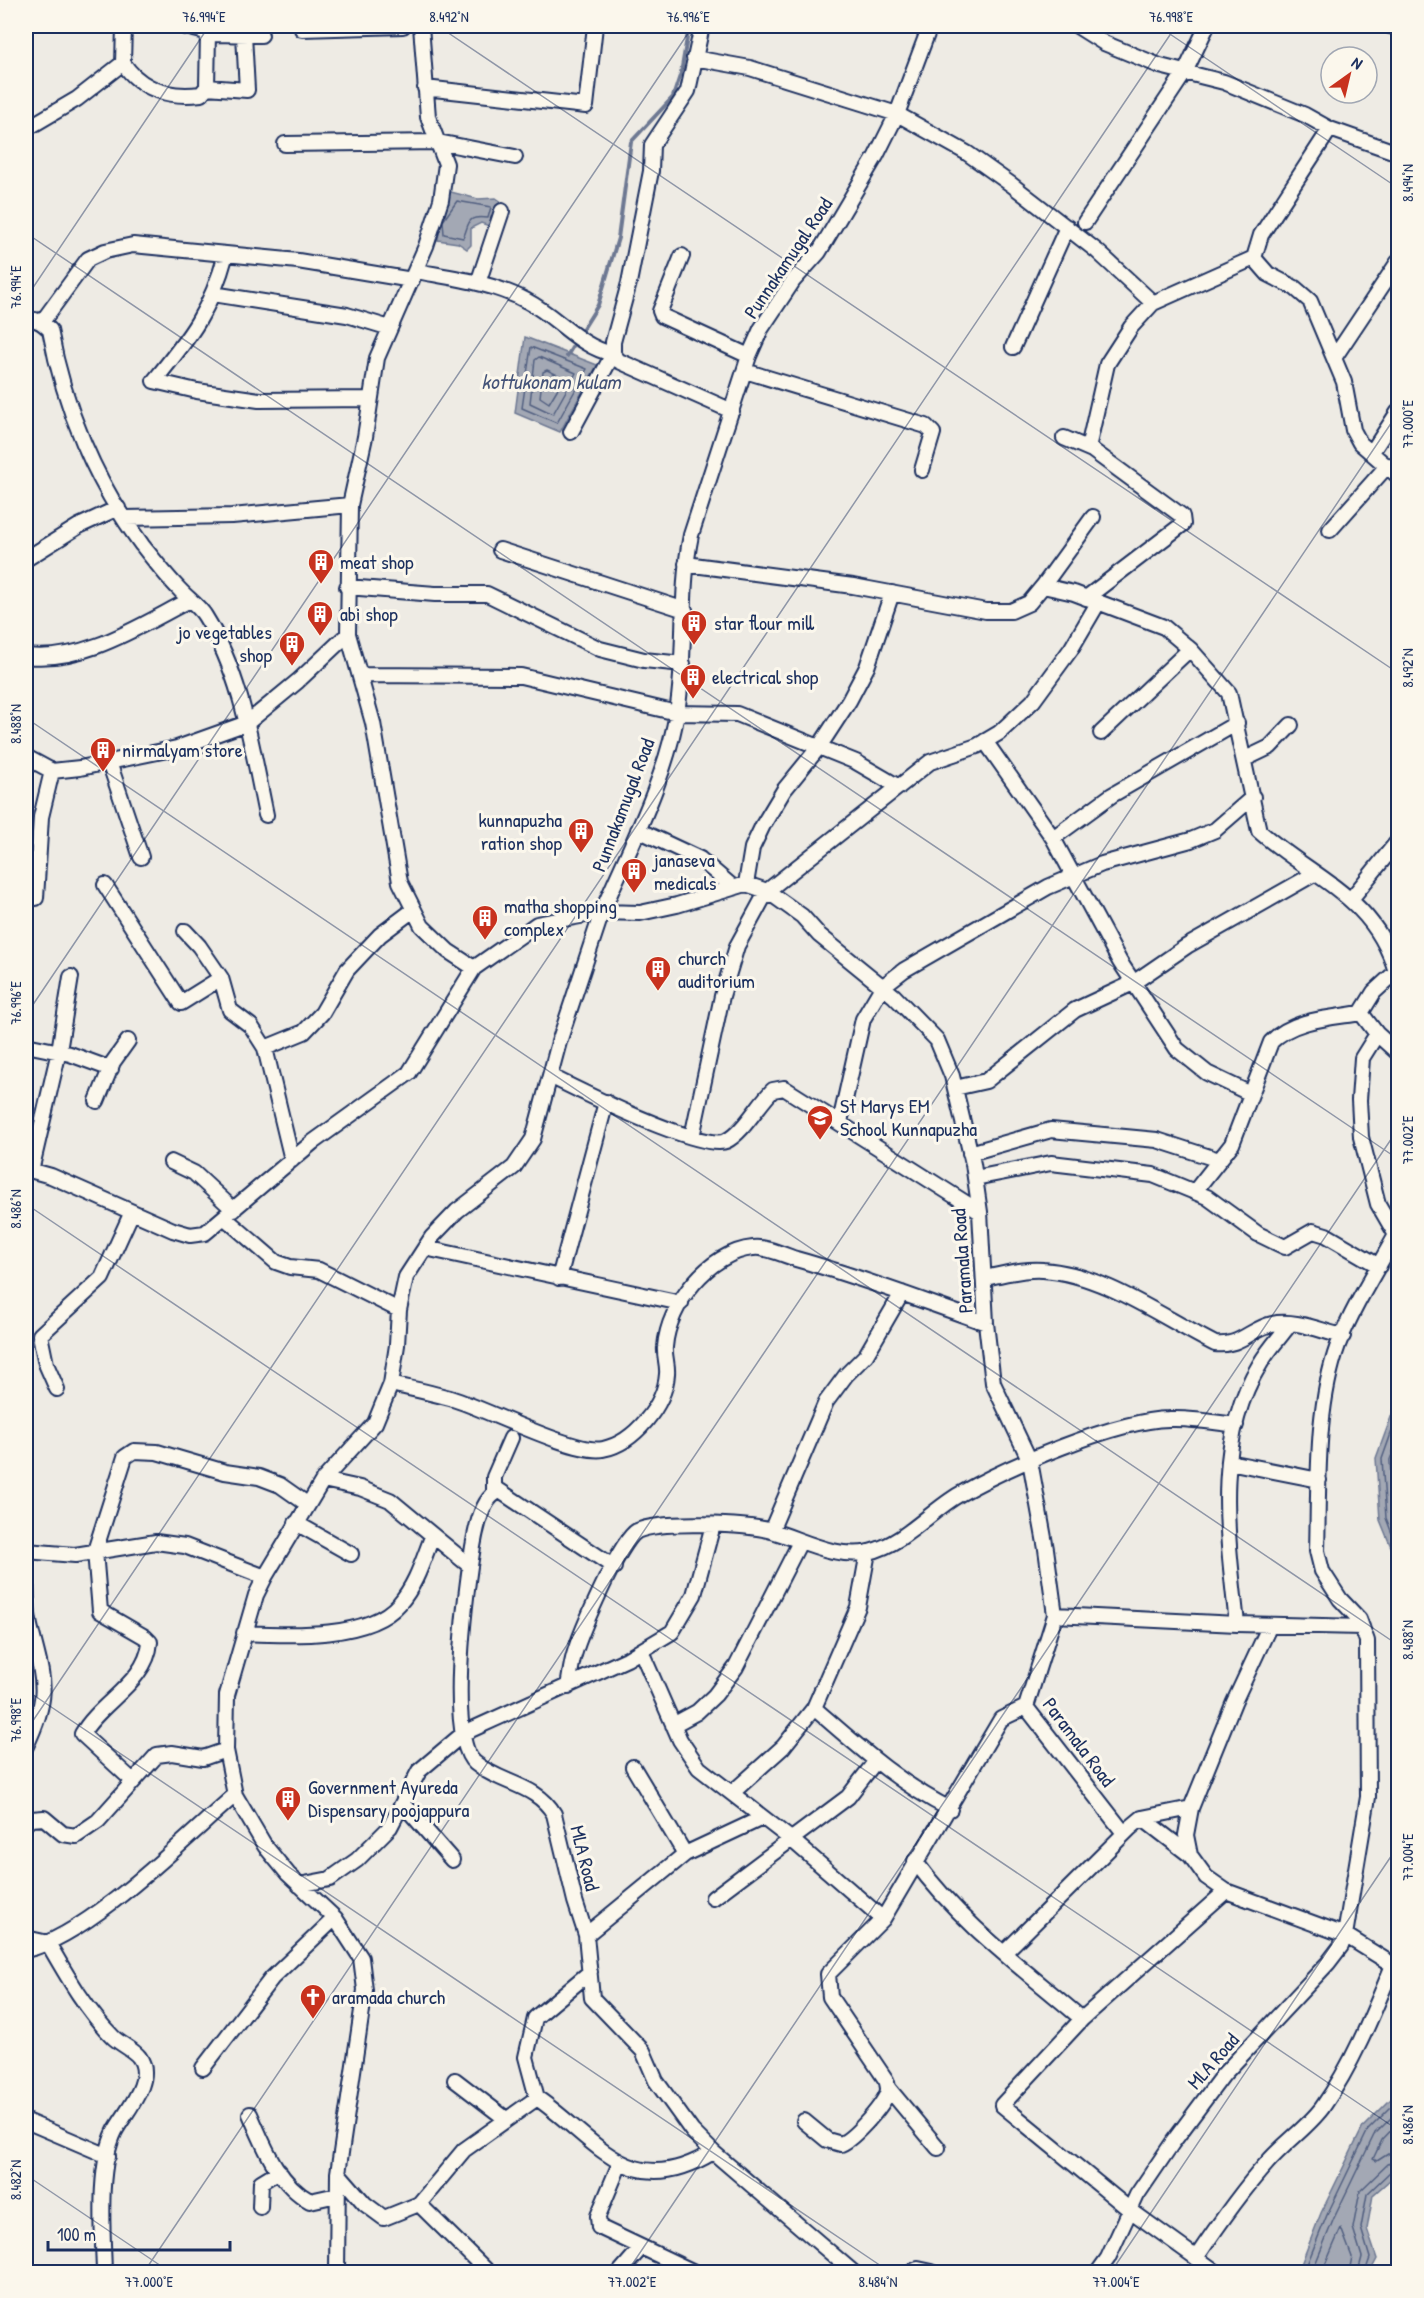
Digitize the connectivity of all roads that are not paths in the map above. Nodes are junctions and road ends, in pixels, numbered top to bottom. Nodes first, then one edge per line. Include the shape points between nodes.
1 (124, 26) edge
2 (182, 26) edge
3 (403, 26) edge
4 (421, 26) edge
5 (596, 26) edge
6 (702, 26) edge
7 (930, 26) edge
8 (1077, 26) edge
9 (1207, 26) edge
10 (1390, 26) edge
11 (1398, 28) edge
12 (302, 29) dead end
13 (214, 31) edge
14 (244, 34) junction
15 (261, 35) dead end
16 (694, 58) junction
17 (123, 63) junction
18 (1185, 72) junction
19 (207, 87) junction
20 (425, 88) junction
21 (897, 114) junction
22 (26, 129) edge
23 (1330, 129) junction
24 (438, 142) junction
25 (285, 144) dead end
26 (1398, 153) edge
27 (515, 157) dead end
28 (502, 211) dead end
29 (1085, 222) dead end
30 (1067, 227) junction
31 (226, 254) junction
32 (682, 256) dead end
33 (1254, 258) junction
34 (1398, 262) edge
35 (414, 275) junction
36 (478, 283) junction
37 (213, 294) junction
38 (1153, 303) junction
39 (26, 320) edge
40 (42, 322) junction
41 (390, 328) junction
42 (1013, 347) dead end
43 (613, 354) junction
44 (749, 356) junction
45 (1334, 358) junction
46 (745, 371) junction
47 (369, 399) junction
48 (732, 411) junction
49 (1398, 412) edge
50 (571, 432) dead end
51 (1064, 438) dead end
52 (1088, 448) junction
53 (1372, 453) junction
54 (1388, 465) junction
55 (922, 470) dead end
56 (1398, 476) edge
57 (350, 505) junction
58 (122, 513) junction
59 (1093, 516) dead end
60 (1330, 530) dead end
61 (500, 550) dead end
62 (26, 559) edge
63 (686, 564) junction
64 (1043, 586) junction
65 (347, 587) junction
66 (892, 593) junction
67 (190, 600) junction
68 (1092, 600) junction
69 (684, 610) junction
70 (348, 634) junction
71 (1190, 649) junction
72 (26, 656) edge
73 (683, 664) junction
74 (361, 675) junction
75 (677, 714) junction
76 (247, 723) junction
77 (1237, 723) junction
78 (1291, 725) dead end
79 (1101, 733) dead end
80 (985, 741) junction
81 (819, 747) junction
82 (26, 757) edge
83 (1245, 759) junction
84 (109, 762) junction
85 (52, 771) junction
86 (899, 787) junction
87 (1253, 797) junction
88 (266, 815) dead end
89 (638, 830) junction
90 (1053, 838) junction
91 (1398, 841) edge
92 (141, 858) dead end
93 (1314, 874) junction
94 (1074, 876) junction
95 (105, 885) dead end
96 (740, 886) junction
97 (767, 891) junction
98 (36, 898) dead end
99 (1351, 899) junction
100 (412, 911) junction
101 (602, 912) junction
102 (185, 932) dead end
103 (474, 968) junction
104 (1397, 971) edge
105 (71, 977) dead end
106 (221, 978) junction
107 (1133, 983) junction
108 (882, 987) junction
109 (1361, 1013) junction
110 (1377, 1034) junction
111 (128, 1041) dead end
112 (26, 1045) edge
113 (265, 1048) junction
114 (60, 1051) junction
115 (1398, 1052) edge
116 (111, 1069) junction
117 (550, 1076) junction
118 (955, 1088) junction
119 (1251, 1094) junction
120 (97, 1101) dead end
121 (606, 1102) junction
122 (840, 1122) junction
123 (692, 1137) junction
124 (970, 1153) junction
125 (292, 1160) junction
126 (1219, 1161) junction
127 (171, 1162) dead end
128 (28, 1170) edge
129 (975, 1178) junction
130 (1195, 1191) junction
131 (132, 1212) junction
132 (980, 1212) junction
133 (230, 1214) junction
134 (1397, 1228) edge
135 (425, 1248) junction
136 (1379, 1266) junction
137 (559, 1278) junction
138 (984, 1278) junction
139 (902, 1293) junction
140 (681, 1303) junction
141 (399, 1310) junction
142 (986, 1323) junction
143 (1290, 1324) junction
144 (1342, 1336) junction
145 (391, 1384) junction
146 (57, 1389) dead end
147 (1236, 1425) junction
148 (511, 1438) dead end
149 (1030, 1461) junction
150 (1229, 1462) junction
151 (323, 1480) junction
152 (1318, 1480) junction
153 (494, 1492) junction
154 (307, 1504) junction
155 (296, 1523) junction
156 (713, 1525) junction
157 (771, 1531) junction
158 (432, 1537) junction
159 (800, 1542) junction
160 (26, 1551) edge
161 (95, 1551) junction
162 (868, 1552) junction
163 (351, 1554) dead end
164 (470, 1566) junction
165 (614, 1567) junction
166 (26, 1570) edge
167 (265, 1577) junction
168 (1055, 1615) junction
169 (1237, 1624) junction
170 (1270, 1625) junction
171 (1362, 1627) junction
172 (244, 1633) junction
173 (641, 1651) junction
174 (568, 1687) junction
175 (1026, 1707) junction
176 (814, 1708) junction
177 (673, 1725) junction
178 (464, 1733) junction
179 (26, 1746) edge
180 (226, 1750) junction
181 (875, 1762) junction
182 (633, 1767) dead end
183 (133, 1781) junction
184 (733, 1792) junction
185 (235, 1795) junction
186 (403, 1804) junction
187 (1191, 1808) junction
188 (950, 1809) junction
189 (762, 1818) junction
190 (1142, 1818) junction
191 (26, 1823) edge
192 (1124, 1833) junction
193 (792, 1840) junction
194 (685, 1854) junction
195 (1190, 1856) junction
196 (452, 1860) dead end
197 (915, 1861) junction
198 (299, 1885) junction
199 (1226, 1891) junction
200 (713, 1898) dead end
201 (335, 1918) junction
202 (882, 1919) junction
203 (586, 1935) junction
204 (1345, 1935) junction
205 (26, 1938) edge
206 (48, 1943) junction
207 (26, 1950) edge
208 (1005, 1952) junction
209 (1396, 1967) edge
210 (590, 1972) junction
211 (1082, 2019) junction
212 (203, 2068) dead end
213 (455, 2080) dead end
214 (889, 2089) junction
215 (537, 2098) junction
216 (250, 2114) dead end
217 (506, 2119) junction
218 (26, 2121) edge
219 (804, 2121) dead end
220 (938, 2148) dead end
221 (713, 2152) junction
222 (108, 2156) junction
223 (620, 2163) junction
224 (279, 2171) junction
225 (338, 2174) junction
226 (337, 2194) junction
227 (419, 2204) junction
228 (260, 2207) dead end
229 (1130, 2210) junction
230 (640, 2248) junction
231 (1196, 2258) junction
232 (104, 2272) edge
233 (337, 2272) edge
234 (488, 2272) edge
235 (620, 2272) edge
236 (694, 2272) edge
237 (853, 2272) edge
238 (911, 2272) edge
239 (932, 2272) edge
240 (1098, 2272) edge
241 (1216, 2272) edge

1 - 17 street
2 - 13 street
3 - 12 street
4 - 20 street
5 - 20 street via 586,106
6 - 16 street
7 - 21 street, Punnakamugal Road
8 - 18 street via 1104,43
9 - 18 street
10 - 11 street
13 - 14 street
13 - 19 street
14 - 15 street
14 - 19 street via 247,90
16 - 21 street via 750,68
16 - 43 street via 688,91 652,145 651,171
17 - 19 street via 134,78 165,94 201,93
17 - 22 street via 77,99
18 - 23 street via 1224,82
18 - 29 street
20 - 24 street via 428,117
21 - 30 street via 967,153
21 - 44 street, Punnakamugal Road via 831,234 784,294
23 - 26 street
23 - 33 street via 1261,235
24 - 25 street
24 - 27 street
24 - 35 street via 446,164 441,200
28 - 36 street
30 - 38 street
30 - 42 street
31 - 35 street
31 - 37 street
31 - 40 street via 134,245 105,251 88,259
32 - 44 street via 660,311 662,316
33 - 38 street
33 - 45 street via 1268,274 1310,300
34 - 45 street
35 - 36 street
35 - 41 street
36 - 43 street via 527,301 592,347
37 - 41 street via 347,315
37 - 47 street via 189,338 154,381 259,400
38 - 52 street via 1131,327 1107,364
39 - 40 street
40 - 58 street via 50,330 75,421 104,485
41 - 47 street via 377,358
43 - 48 street via 619,361
43 - 50 street
44 - 46 street, Punnakamugal Road
45 - 53 street via 1344,382 1353,430
46 - 48 street, Punnakamugal Road
46 - 55 street via 926,426 933,432
47 - 57 street
48 - 63 street, Punnakamugal Road via 691,535
49 - 53 street
51 - 52 street
52 - 68 street via 1178,512 1183,524
53 - 54 street
54 - 56 street
54 - 60 street
57 - 58 street via 232,516
57 - 65 street
58 - 62 street via 79,526
58 - 67 street via 142,544
59 - 64 street
61 - 69 street
63 - 66 street
63 - 69 street, Punnakamugal Road
64 - 66 street via 1029,603 1011,611
64 - 68 street
65 - 70 street
65 - 73 street via 487,594 600,649
66 - 81 street via 867,667
67 - 72 street via 74,654
67 - 76 street via 204,614 216,636
68 - 71 street via 1164,627
68 - 80 street via 1071,649 1033,701
69 - 73 street, Punnakamugal Road
70 - 74 street
70 - 76 street
71 - 77 street via 1229,693
71 - 79 street
73 - 75 street, Punnakamugal Road
74 - 75 street via 521,676
74 - 100 street via 400,882
75 - 81 street via 737,714
75 - 89 street, Punnakamugal Road
76 - 84 street via 177,748
76 - 88 street
77 - 83 street
77 - 90 street via 1112,795
78 - 83 street via 1270,747
80 - 86 street via 930,762
80 - 90 street
81 - 86 street via 856,762
81 - 96 street via 784,790 763,825
82 - 85 street
83 - 87 street
84 - 85 street
84 - 92 street
85 - 98 street via 41,817
86 - 97 street
87 - 93 street via 1258,831
87 - 94 street via 1215,830
89 - 96 street via 700,860
89 - 101 street, Punnakamugal Road
90 - 94 street
91 - 99 street
93 - 99 street
93 - 107 street via 1187,946
94 - 107 street
94 - 108 street via 1022,900
95 - 106 street via 181,1003
96 - 97 street, Paramala Road
96 - 101 street via 640,913
97 - 108 street, Paramala Road via 802,916
97 - 123 street via 737,946 722,996
99 - 104 street via 1384,939
100 - 103 street via 448,951
100 - 113 street via 380,935 347,970 322,1013 304,1032
101 - 103 street via 537,924
101 - 117 street, Punnakamugal Road
102 - 106 street via 200,946
103 - 125 street via 409,1073
104 - 109 street via 1374,992
105 - 114 street
106 - 113 street via 230,1010 250,1026
107 - 118 street via 1057,1021 986,1081
107 - 119 street via 1177,1048 1192,1063
108 - 118 street, Paramala Road via 937,1040
108 - 122 street via 863,1019
109 - 110 street
109 - 119 street via 1310,1021 1278,1034 1266,1050
110 - 115 street
110 - 134 street via 1362,1058 1361,1137 1378,1204
111 - 116 street
112 - 114 street
113 - 125 street
114 - 116 street
114 - 128 street
116 - 120 street
117 - 121 street
117 - 135 street, Punnakamugal Road via 533,1139 514,1167 458,1211
118 - 124 street, Paramala Road
119 - 126 street via 1232,1144
121 - 123 street
121 - 137 street
122 - 123 street via 784,1088 773,1090 760,1102 728,1140 716,1144
122 - 132 street
124 - 126 street via 1052,1130 1157,1140
124 - 129 street, Paramala Road
125 - 133 street
126 - 130 street
127 - 133 street via 194,1173
128 - 131 street via 51,1176
129 - 130 street via 1051,1162 1153,1175
129 - 132 street, Paramala Road
130 - 136 street via 1274,1243 1293,1245 1313,1232 1326,1235
131 - 133 street via 190,1235 205,1233
131 - 146 street via 102,1278 40,1335
132 - 138 street, Paramala Road
133 - 141 street via 276,1262 319,1270
134 - 136 street
135 - 137 street
135 - 141 street, Punnakamugal Road via 406,1277
136 - 144 street
137 - 140 street
138 - 142 street, Paramala Road
138 - 143 street via 1041,1269 1079,1276 1215,1344 1240,1342 1262,1327
139 - 140 street via 754,1247 721,1259 696,1282
139 - 142 street
139 - 157 street via 866,1355 826,1402
140 - 145 street via 665,1347 668,1373 658,1402 636,1431 619,1444 600,1450 509,1422 455,1399
141 - 145 street, Punnakamugal Road
142 - 149 street, Paramala Road via 993,1383
143 - 144 street
143 - 147 street via 1260,1363
144 - 152 street via 1327,1393
145 - 151 street, Punnakamugal Road via 375,1423
147 - 149 street via 1168,1419 1141,1423
147 - 150 street
148 - 153 street, MLA Road via 494,1477
149 - 162 street via 960,1494 893,1542
149 - 168 street, Paramala Road
150 - 152 street
150 - 169 street via 1227,1534
151 - 154 street, Punnakamugal Road
151 - 158 street via 390,1500
152 - 171 street via 1317,1551 1322,1571
153 - 164 street, MLA Road via 477,1527
153 - 165 street via 505,1494
154 - 155 street, Punnakamugal Road
154 - 161 street via 280,1485 259,1477 225,1472 157,1452 134,1451 125,1457
155 - 163 street
155 - 167 street, Punnakamugal Road
156 - 157 street
156 - 165 street via 638,1531
156 - 173 street via 694,1595 683,1616 672,1632
157 - 159 street
158 - 164 street
158 - 172 street via 412,1585 398,1606 379,1617 336,1632
159 - 162 street via 813,1547
159 - 177 street via 736,1667 697,1713
160 - 161 street via 75,1555
161 - 167 street via 156,1542 185,1546
161 - 183 street via 99,1611 150,1642 144,1662 82,1734
162 - 176 street via 858,1607
164 - 178 street, MLA Road via 461,1631
165 - 174 street via 589,1614 574,1655
166 - 179 street via 30,1624 43,1668 44,1693
167 - 172 street, Punnakamugal Road
168 - 169 street
168 - 175 street, Paramala Road
169 - 170 street
170 - 171 street
170 - 187 street
171 - 204 street, MLA Road via 1367,1641 1368,1797
172 - 180 street, Punnakamugal Road via 227,1695
173 - 174 street
173 - 177 street
174 - 178 street
175 - 188 street via 1001,1719
175 - 192 street, Paramala Road
176 - 181 street
176 - 184 street via 783,1747
177 - 184 street via 699,1768
178 - 186 street via 418,1771
178 - 203 street, MLA Road via 466,1750 473,1762 548,1801
180 - 183 street via 203,1758 158,1755
180 - 185 street, Punnakamugal Road
181 - 188 street
181 - 193 street via 848,1797
182 - 194 street
183 - 191 street via 98,1821 76,1836 63,1834 44,1818
184 - 189 street
185 - 198 street, Punnakamugal Road via 266,1846
185 - 206 street via 122,1893
186 - 196 street
186 - 198 street via 390,1827 357,1860 330,1879
187 - 190 street
187 - 195 street via 1186,1835
188 - 197 street
189 - 193 street
189 - 194 street
190 - 192 street
190 - 195 street
192 - 208 street
193 - 200 street
193 - 202 street
194 - 203 street
195 - 199 street via 1206,1877
197 - 202 street
197 - 208 street via 929,1881
198 - 201 street, Punnakamugal Road
199 - 204 street
199 - 211 street
201 - 212 street via 272,1978
201 - 225 street, Punnakamugal Road via 361,1958 365,1990
202 - 214 street via 832,1968 826,1980 830,1997
203 - 210 street, MLA Road
204 - 209 street
204 - 229 street, MLA Road via 1328,1963 1223,2075 1167,2151
205 - 206 street
206 - 207 street
206 - 222 street via 91,2012 114,2039 139,2057 143,2071 138,2097 114,2132
208 - 211 street
209 - 231 street via 1361,2042 1322,2107 1268,2161
210 - 215 street via 535,2018 526,2057
210 - 221 street, MLA Road via 592,1998 643,2051 656,2081 692,2131
211 - 229 street via 1002,2105
213 - 217 street
214 - 219 street via 878,2109 841,2144 827,2140
214 - 220 street
215 - 217 street
215 - 223 street
216 - 224 street
217 - 227 street via 464,2150
218 - 222 street
221 - 223 street via 668,2172 651,2172
221 - 237 street, MLA Road
222 - 232 street
223 - 230 street via 598,2216 599,2227
224 - 226 street via 296,2193 310,2201
224 - 228 street via 261,2182
225 - 226 street, Punnakamugal Road
225 - 227 street via 365,2204 384,2218
226 - 233 street, Punnakamugal Road
227 - 234 street
229 - 231 street
229 - 240 street, MLA Road
230 - 235 street
230 - 236 street
231 - 241 street
238 - 239 street

